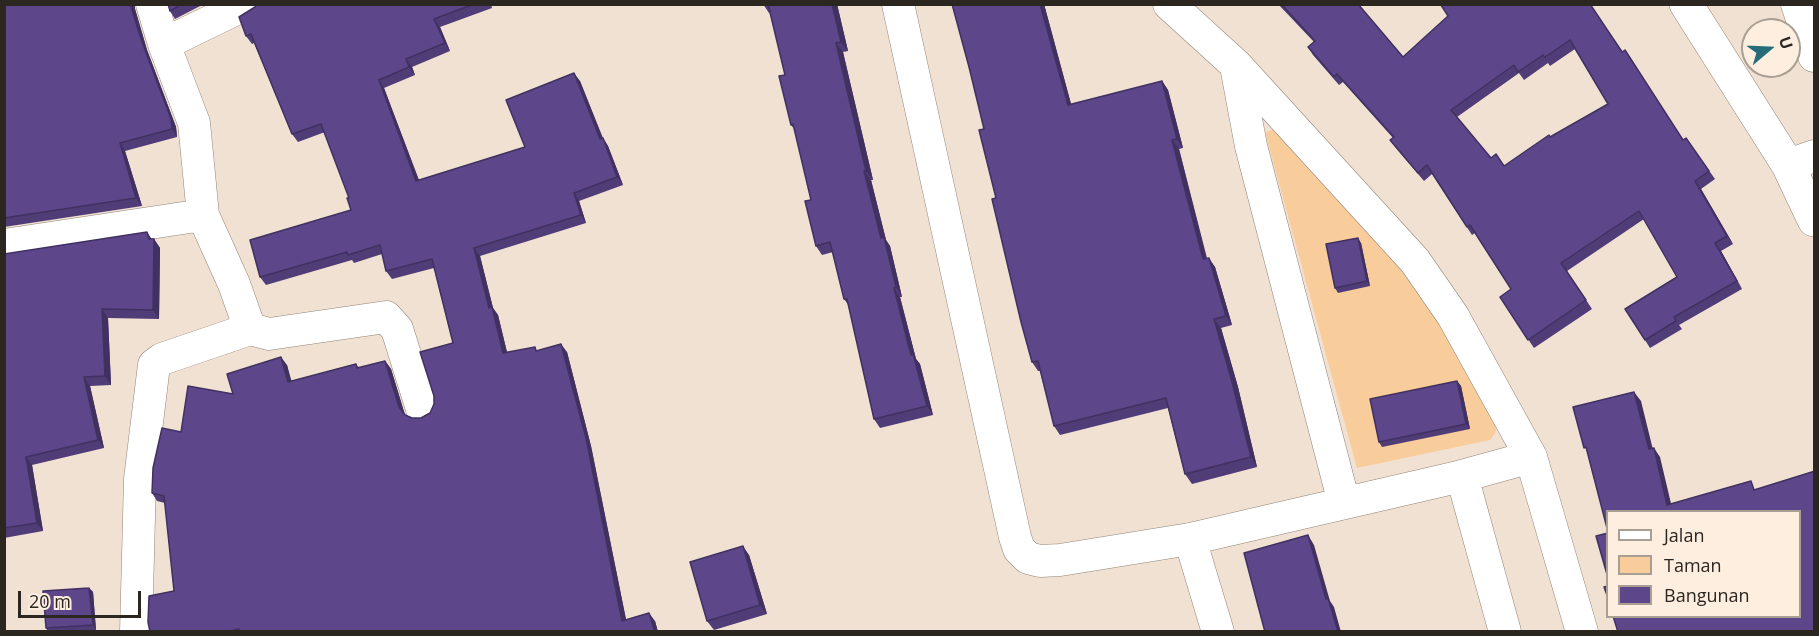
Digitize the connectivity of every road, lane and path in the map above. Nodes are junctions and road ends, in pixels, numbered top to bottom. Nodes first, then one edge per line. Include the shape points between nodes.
1 (152, 4) edge
2 (246, 4) edge
3 (898, 4) edge
4 (1169, 4) edge
5 (1686, 4) edge
6 (1797, 4) edge
7 (164, 44) junction
8 (1815, 56) edge
9 (1236, 65) junction
10 (1801, 160) edge
11 (203, 215) junction
12 (1815, 220) edge
13 (4, 245) edge
14 (250, 329) junction
15 (422, 409) dead end
16 (1531, 457) junction
17 (1462, 476) junction
18 (1344, 503) junction
19 (1190, 539) junction
20 (136, 632) edge
21 (1218, 632) edge
22 (1505, 632) edge
23 (1582, 632) edge

1 - 7 street
2 - 7 street
3 - 19 street via 1018,549 1028,558 1040,561
4 - 9 street
5 - 10 street
6 - 8 street
7 - 11 street via 194,123
9 - 16 street via 1415,261 1453,316
9 - 18 street via 1251,146
10 - 12 street
11 - 13 street
11 - 14 street
14 - 15 street via 269,334 386,316 397,330
14 - 20 street via 154,365 140,479
16 - 17 street
16 - 23 street
17 - 18 street
17 - 22 street
18 - 19 street
19 - 21 street

